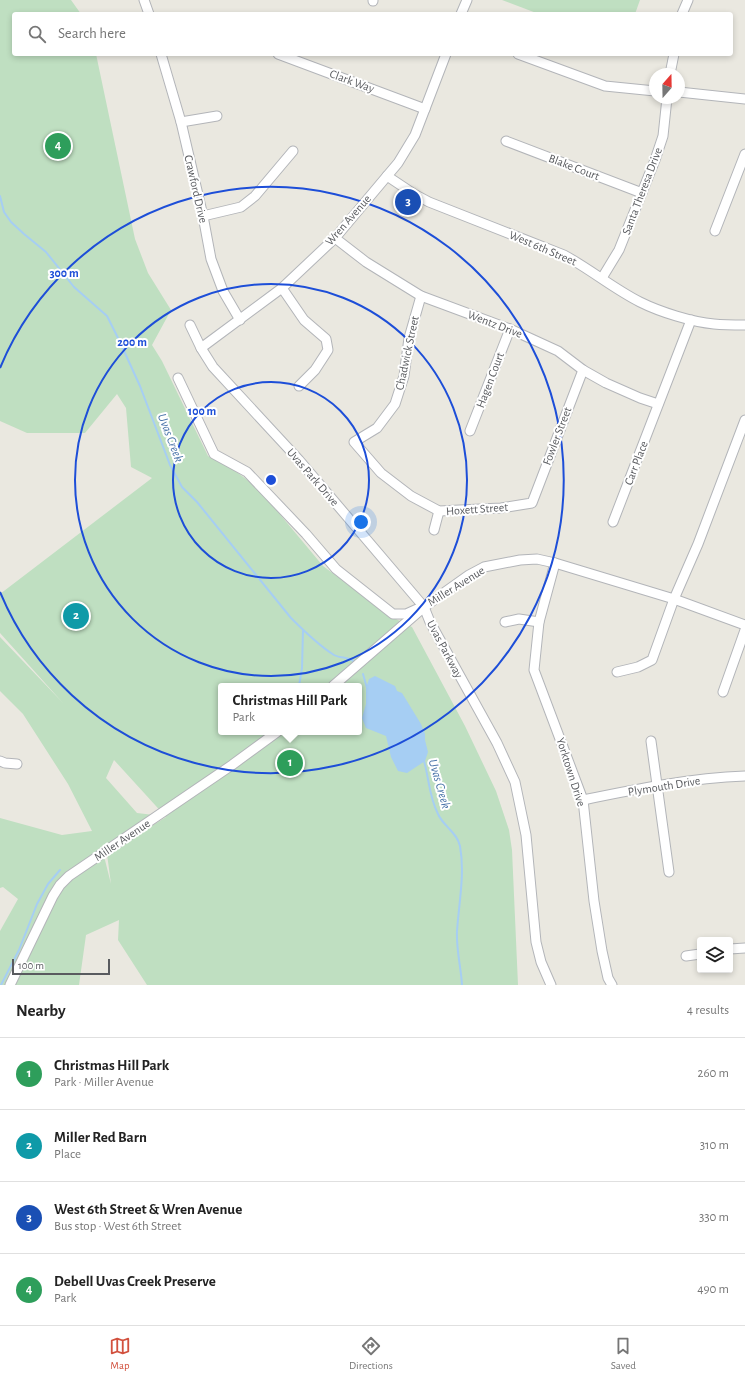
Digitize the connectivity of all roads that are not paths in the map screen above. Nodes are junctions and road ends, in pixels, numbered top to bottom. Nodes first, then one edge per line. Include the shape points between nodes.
1 (144, 0) edge
2 (467, 0) edge
3 (688, 0) edge
4 (147, 12) edge
5 (463, 12) edge
6 (683, 12) edge
7 (162, 56) edge
8 (283, 56) edge
9 (445, 56) edge
10 (523, 56) edge
11 (674, 56) edge
12 (671, 68) edge
13 (649, 90) edge
14 (685, 93) edge
15 (745, 99) edge
16 (666, 104) edge
17 (425, 109) junction
18 (217, 116) dead end
19 (181, 122) junction
20 (506, 141) dead end
21 (293, 151) dead end
22 (745, 154) edge
23 (387, 176) junction
24 (642, 193) junction
25 (203, 216) junction
26 (715, 231) dead end
27 (335, 238) junction
28 (602, 278) junction
29 (282, 288) junction
30 (420, 296) junction
31 (240, 320) junction
32 (691, 320) junction
33 (190, 325) dead end
34 (745, 325) edge
35 (510, 329) junction
36 (201, 348) junction
37 (583, 370) junction
38 (178, 378) dead end
39 (299, 386) dead end
40 (658, 404) junction
41 (745, 420) edge
42 (377, 428) joint
43 (470, 431) dead end
44 (532, 503) joint
45 (439, 511) junction
46 (613, 522) dead end
47 (434, 530) dead end
48 (555, 563) junction
49 (674, 599) junction
50 (424, 607) junction
51 (505, 622) dead end
52 (539, 622) junction
53 (745, 625) edge
54 (745, 630) edge
55 (617, 672) dead end
56 (336, 683) edge
57 (723, 692) dead end
58 (273, 735) edge
59 (651, 741) dead end
60 (0, 760) edge
61 (17, 764) dead end
62 (745, 776) edge
63 (657, 786) junction
64 (583, 800) junction
65 (669, 872) dead end
66 (745, 948) edge
67 (733, 949) edge
68 (697, 954) edge
69 (686, 956) dead end
70 (10, 985) edge
71 (551, 985) edge
72 (612, 985) edge

1 - 4 street
2 - 5 street
3 - 6 street
7 - 19 street, Crawford Drive
8 - 17 street, Clark Way
9 - 17 street, Wren Avenue
10 - 13 street via 605,86
11 - 12 street
14 - 15 street
16 - 24 street, Santa Theresa Drive via 663,136
17 - 23 street, Wren Avenue via 415,135
18 - 19 street
19 - 25 street, Crawford Drive
20 - 24 street, Blake Court
21 - 25 street via 255,196 241,207
22 - 26 street
23 - 27 street, Wren Avenue
23 - 28 street, West 6th Street via 429,202 564,255
24 - 28 street, Santa Theresa Drive via 616,256
25 - 31 street, Crawford Drive via 211,259 223,291
27 - 29 street, Wren Avenue
27 - 30 street, Wentz Drive via 366,262
28 - 32 street, West 6th Street via 641,303
29 - 31 street, Wren Avenue
29 - 39 street via 304,320 326,339 328,350 315,370
30 - 35 street, Wentz Drive
30 - 42 street, Chadwick Street via 409,338 404,376 395,404
31 - 36 street, Wren Avenue
32 - 34 street, West 6th Street
32 - 40 street, Carr Place
33 - 36 street, Uvas Park Drive
35 - 37 street, Wentz Drive via 558,351
35 - 43 street, Hagen Court
36 - 50 street, Uvas Park Drive via 213,367 299,460
37 - 40 street, Wentz Drive via 606,383
37 - 44 street, Fowler Street
38 - 50 street, Uvas Parkway via 214,454 247,472 336,569 393,614 406,614
40 - 46 street, Carr Place
41 - 49 street via 698,544
42 - 45 street, Hoxett Street via 354,442 381,473 410,496
44 - 45 street, Hoxett Street via 501,508
45 - 47 street
48 - 49 street, Miller Avenue
48 - 50 street, Miller Avenue via 537,559 484,567
48 - 52 street, Yorktown Drive
49 - 53 street, Miller Avenue
49 - 55 street via 652,660 638,667
50 - 56 street, Miller Avenue
50 - 71 street, Uvas Parkway via 497,743 515,782 526,835 536,942
51 - 52 street via 519,619
52 - 64 street, Yorktown Drive via 534,670
54 - 57 street
58 - 70 street, Miller Avenue via 69,876 53,896
59 - 63 street
60 - 61 street
62 - 63 street, Plymouth Drive
63 - 64 street, Plymouth Drive
63 - 65 street
64 - 72 street, Yorktown Drive via 600,944
66 - 67 street
68 - 69 street

